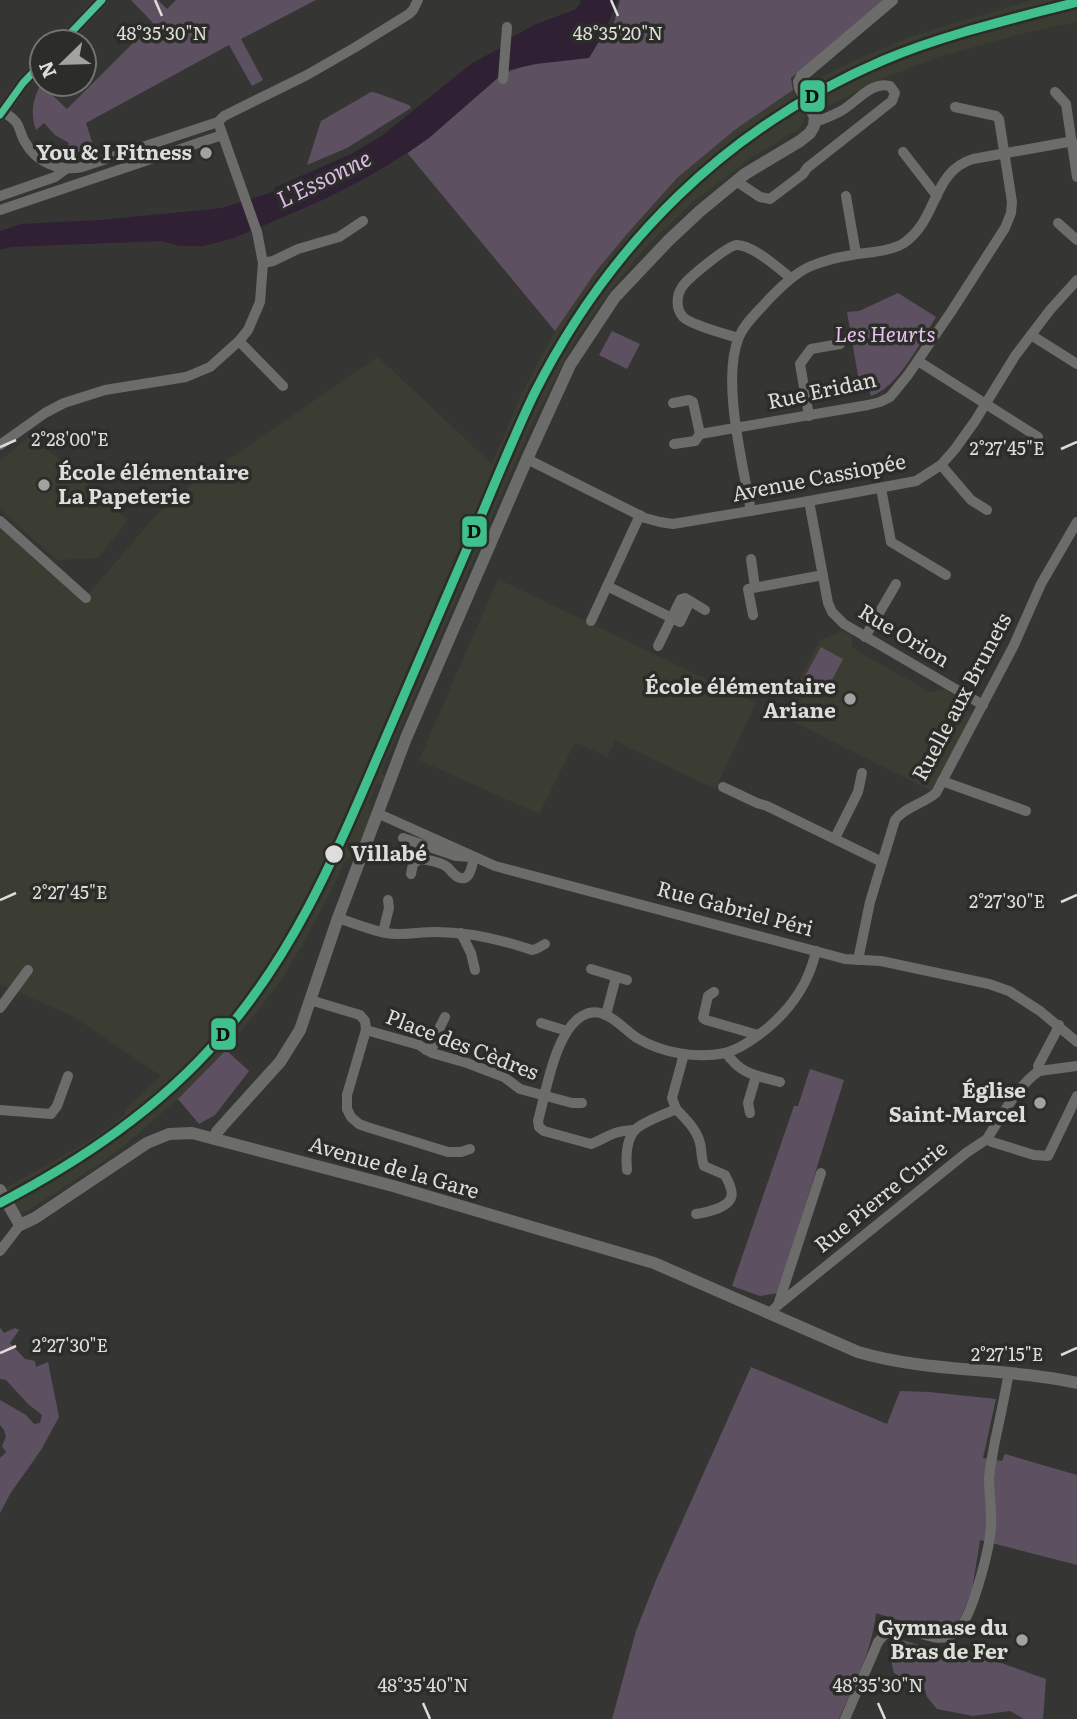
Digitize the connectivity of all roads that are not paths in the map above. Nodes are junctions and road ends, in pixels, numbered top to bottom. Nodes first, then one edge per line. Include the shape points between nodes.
1 (102, 0) edge
2 (418, 0) edge
3 (892, 0) edge
4 (507, 27) dead end
5 (75, 28) edge
6 (28, 78) edge
7 (503, 79) dead end
8 (1055, 92) dead end
9 (955, 107) dead end
10 (1, 113) edge
11 (218, 122) junction
12 (815, 122) junction
13 (222, 135) junction
14 (1074, 143) edge
15 (903, 152) dead end
16 (1004, 154) junction
17 (66, 169) junction
18 (736, 181) junction
19 (1075, 182) edge
20 (0, 196) edge
21 (846, 196) dead end
22 (937, 196) junction
23 (0, 210) edge
24 (363, 221) dead end
25 (1058, 223) dead end
26 (1077, 240) edge
27 (856, 254) junction
28 (264, 263) junction
29 (791, 278) junction
30 (1077, 280) edge
31 (1031, 335) junction
32 (738, 338) junction
33 (239, 341) junction
34 (840, 344) dead end
35 (918, 360) junction
36 (1077, 364) edge
37 (283, 386) dead end
38 (673, 403) dead end
39 (986, 404) junction
40 (809, 416) junction
41 (737, 428) junction
42 (700, 434) junction
43 (1038, 438) dead end
44 (674, 444) dead end
45 (0, 445) edge
46 (527, 459) junction
47 (941, 465) junction
48 (881, 488) junction
49 (809, 501) junction
50 (987, 510) dead end
51 (751, 511) junction
52 (640, 515) junction
53 (0, 522) edge
54 (1077, 522) edge
55 (751, 559) dead end
56 (823, 575) junction
57 (946, 575) dead end
58 (895, 584) dead end
59 (607, 586) junction
60 (755, 587) junction
61 (86, 597) dead end
62 (705, 610) dead end
63 (753, 615) dead end
64 (671, 618) junction
65 (591, 621) dead end
66 (865, 637) junction
67 (658, 646) dead end
68 (983, 705) junction
69 (862, 773) dead end
70 (942, 781) junction
71 (723, 787) dead end
72 (1026, 811) dead end
73 (377, 813) junction
74 (403, 838) dead end
75 (835, 838) junction
76 (474, 858) junction
77 (882, 862) junction
78 (411, 874) dead end
79 (388, 900) dead end
80 (338, 918) junction
81 (383, 932) junction
82 (461, 933) junction
83 (545, 944) dead end
84 (816, 951) junction
85 (858, 960) junction
86 (591, 969) dead end
87 (28, 970) dead end
88 (475, 970) dead end
89 (715, 992) dead end
90 (310, 1000) junction
91 (0, 1008) edge
92 (606, 1015) junction
93 (445, 1017) dead end
94 (541, 1023) dead end
95 (1059, 1025) junction
96 (366, 1030) junction
97 (567, 1031) junction
98 (758, 1035) junction
99 (1077, 1042) edge
100 (426, 1050) junction
101 (726, 1053) junction
102 (684, 1054) junction
103 (1077, 1066) edge
104 (1039, 1071) junction
105 (68, 1076) dead end
106 (756, 1076) junction
107 (780, 1082) dead end
108 (544, 1096) junction
109 (1077, 1096) edge
110 (582, 1103) dead end
111 (676, 1109) junction
112 (0, 1110) edge
113 (750, 1114) dead end
114 (635, 1130) junction
115 (215, 1139) junction
116 (987, 1139) junction
117 (470, 1149) dead end
118 (627, 1170) dead end
119 (821, 1173) dead end
120 (1, 1192) edge
121 (696, 1214) dead end
122 (20, 1225) junction
123 (0, 1251) edge
124 (774, 1309) junction
125 (1009, 1372) junction
126 (1077, 1382) edge
127 (845, 1719) edge

1 - 5 street
2 - 11 street via 409,14 350,51
3 - 12 street via 802,76 800,88
4 - 7 street
6 - 10 street
8 - 14 street via 1066,104
9 - 16 street, Rue Eridan via 998,118
10 - 17 street via 15,121 37,157
11 - 13 street
11 - 17 street
12 - 18 street via 806,138
12 - 18 street via 879,85 890,86 895,93 892,101 774,197 760,197
13 - 23 street
13 - 28 street
14 - 16 street
14 - 19 street
15 - 22 street
16 - 22 street via 959,164
16 - 35 street, Rue Eridan via 1012,202 1009,220
17 - 20 street
18 - 46 street via 669,240 615,297 570,365
21 - 27 street
22 - 27 street via 923,225 904,242
24 - 28 street via 339,237
25 - 26 street
27 - 29 street via 811,266
28 - 33 street via 260,302
29 - 32 street
29 - 32 street via 749,248 735,245 682,287 677,302 682,316 690,323
30 - 31 street, Avenue Cassiopée
31 - 36 street
31 - 39 street, Avenue Cassiopée
32 - 41 street via 732,379
33 - 37 street
33 - 45 street via 210,367 186,377 105,390 64,403
34 - 40 street via 811,349 800,364
35 - 39 street
35 - 40 street, Rue Eridan via 885,400
38 - 42 street via 693,402
39 - 43 street
39 - 47 street, Avenue Cassiopée
40 - 41 street, Rue Eridan
41 - 42 street, Rue Eridan
41 - 51 street
42 - 44 street, Rue Eridan via 695,441
46 - 52 street, Avenue Cassiopée
46 - 73 street
47 - 48 street, Avenue Cassiopée via 916,481
47 - 50 street via 971,500
48 - 49 street, Avenue Cassiopée
48 - 57 street via 891,542
49 - 51 street, Avenue Cassiopée
49 - 56 street, Rue Orion
51 - 52 street, Avenue Cassiopée via 673,524
52 - 59 street
53 - 61 street
54 - 68 street, Ruelle aux Brunets via 1041,584
55 - 60 street
56 - 60 street
56 - 66 street, Rue Orion via 832,612
58 - 66 street
59 - 64 street
59 - 65 street
60 - 63 street via 748,589
62 - 64 street via 690,601 680,622
64 - 67 street
66 - 68 street, Rue Orion
68 - 70 street, Ruelle aux Brunets
69 - 75 street via 858,792
70 - 72 street
70 - 77 street, Ruelle aux Brunets via 936,793 895,820
71 - 75 street
73 - 76 street, Rue Gabriel Péri
73 - 80 street
74 - 76 street
75 - 77 street
76 - 78 street via 464,879 445,865 420,859
76 - 84 street, Rue Gabriel Péri
77 - 85 street, Ruelle aux Brunets
79 - 81 street
80 - 81 street
80 - 90 street
81 - 82 street
82 - 83 street via 532,950
82 - 88 street
84 - 85 street, Rue Gabriel Péri
84 - 98 street via 797,998
85 - 95 street, Rue Gabriel Péri via 989,984 1009,991
86 - 92 street via 622,978
87 - 91 street
89 - 98 street via 708,996 703,1018
90 - 96 street via 360,1015
90 - 115 street via 289,1051
92 - 97 street via 583,1016
92 - 102 street via 639,1039
93 - 100 street via 434,1045
94 - 97 street
95 - 99 street, Rue Gabriel Péri
95 - 104 street
96 - 100 street, Place des Cèdres
96 - 117 street via 347,1095 351,1118 367,1128 448,1152
97 - 108 street
98 - 101 street
100 - 108 street, Place des Cèdres
101 - 102 street
101 - 106 street via 741,1069
102 - 111 street via 672,1098
103 - 104 street
104 - 116 street, Rue Pierre Curie via 1023,1085
105 - 112 street via 51,1114
106 - 107 street
106 - 113 street via 748,1103
108 - 110 street, Place des Cèdres
108 - 114 street via 538,1121 544,1131 591,1144 612,1132
109 - 116 street via 1048,1156
111 - 114 street
111 - 121 street via 699,1139 703,1163 725,1175 732,1193 726,1205
114 - 118 street
115 - 122 street, Avenue de la Gare via 183,1132 155,1139
115 - 124 street, Avenue de la Gare via 654,1263
116 - 124 street, Rue Pierre Curie
119 - 124 street
120 - 122 street
122 - 123 street
124 - 125 street, Avenue de la Gare via 877,1358
125 - 126 street, Avenue de la Gare
125 - 127 street via 989,1478 991,1531 977,1591 963,1625 942,1638 900,1628 885,1634

